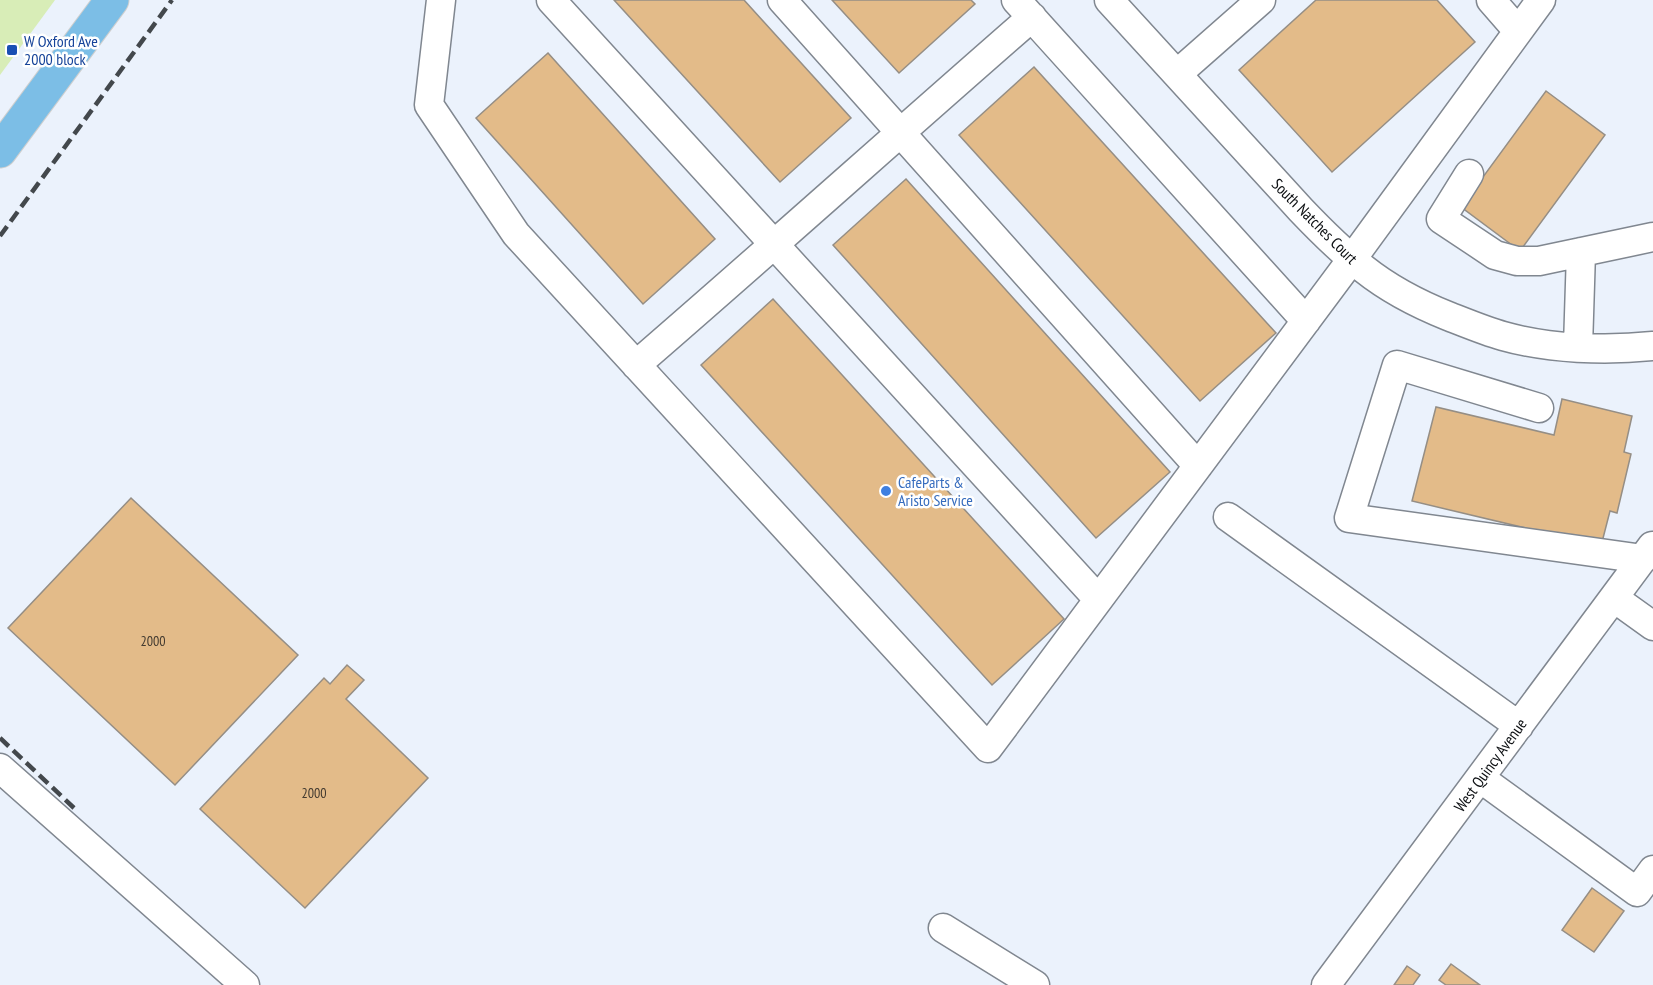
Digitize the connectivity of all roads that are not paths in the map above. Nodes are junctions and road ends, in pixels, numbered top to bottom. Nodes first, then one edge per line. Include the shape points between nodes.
1 (112, 0) edge
2 (441, 0) edge
3 (551, 0) edge
4 (782, 0) edge
5 (1109, 0) edge
6 (1261, 0) edge
7 (1491, 0) edge
8 (1541, 0) edge
9 (1024, 9) edge
10 (1518, 32) junction
11 (1177, 74) junction
12 (900, 132) junction
13 (0, 151) edge
14 (1469, 174) dead end
15 (1653, 237) edge
16 (775, 245) junction
17 (1581, 252) junction
18 (1352, 259) junction
19 (1306, 321) junction
20 (1653, 346) edge
21 (1578, 347) junction
22 (636, 365) junction
23 (1539, 408) dead end
24 (1198, 466) junction
25 (1228, 517) dead end
26 (1648, 552) edge
27 (1614, 598) junction
28 (1098, 599) junction
29 (1653, 627) edge
30 (1518, 726) junction
31 (0, 768) edge
32 (1480, 778) junction
33 (1653, 870) edge
34 (943, 928) dead end
35 (245, 985) edge
36 (1035, 985) edge
37 (1326, 985) edge

1 - 13 main road
2 - 22 street via 429,105 516,234
3 - 16 street
4 - 12 street
5 - 11 street, South Natches Court
6 - 11 street
7 - 10 street
8 - 10 street
9 - 12 street
9 - 19 street
10 - 18 street
11 - 18 street, South Natches Court via 1301,210
12 - 16 street
12 - 24 street
14 - 17 street via 1441,219 1471,240 1495,255 1517,261 1539,261
15 - 17 street
16 - 22 street
16 - 28 street
17 - 21 street
18 - 19 street
18 - 21 street, South Natches Court via 1397,291 1465,323 1505,337
19 - 24 street
20 - 21 street, South Natches Court
22 - 28 street via 988,748
23 - 26 street via 1397,365 1349,518
24 - 28 street
25 - 30 street
26 - 27 street, West Quincy Avenue
27 - 29 street
27 - 30 street, West Quincy Avenue
30 - 32 street, West Quincy Avenue
31 - 35 street
32 - 33 street via 1637,892
32 - 37 street, West Quincy Avenue
34 - 36 street

